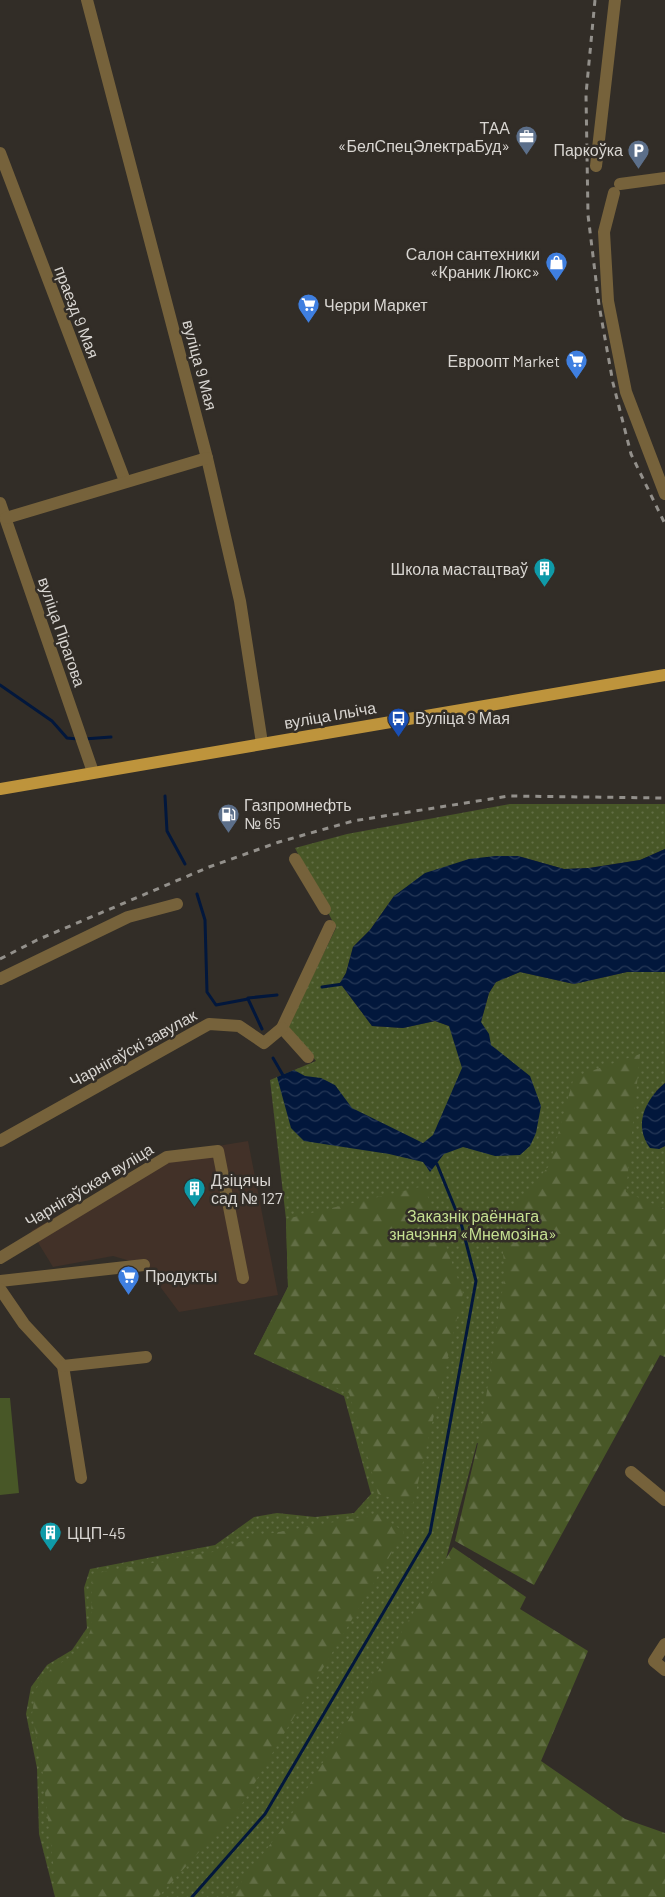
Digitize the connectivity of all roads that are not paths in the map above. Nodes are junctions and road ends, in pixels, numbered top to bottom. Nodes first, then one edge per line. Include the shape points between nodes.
1 (87, 0) edge
2 (615, 0) edge
3 (0, 153) edge
4 (596, 166) dead end
5 (665, 178) edge
6 (207, 458) junction
7 (124, 482) junction
8 (665, 494) edge
9 (0, 503) edge
10 (6, 518) junction
11 (665, 675) edge
12 (262, 743) junction
13 (93, 772) junction
14 (0, 789) edge
15 (295, 859) dead end
16 (176, 904) dead end
17 (325, 909) dead end
18 (330, 926) dead end
19 (0, 979) edge
20 (282, 1028) junction
21 (308, 1057) dead end
22 (0, 1141) edge
23 (0, 1258) edge
24 (144, 1265) dead end
25 (243, 1278) dead end
26 (0, 1281) edge
27 (0, 1289) edge
28 (146, 1357) dead end
29 (63, 1366) junction
30 (632, 1472) dead end
31 (81, 1478) dead end
32 (665, 1500) edge
33 (665, 1644) edge
34 (665, 1670) edge

1 - 6 street, вуліца 9 Мая
2 - 4 street
3 - 7 street, праезд 9 Мая
5 - 8 street via 617,188 604,232 608,301 626,392
6 - 7 street
6 - 12 street, вуліца 9 Мая via 240,601
7 - 10 street
9 - 10 street, вуліца Пірагова
10 - 13 street, вуліца Пірагова
11 - 12 main road, вуліца Ільіча
12 - 13 main road, вуліца Ільіча
13 - 14 main road, вуліца Ільіча
15 - 17 street
16 - 19 street via 128,916
18 - 20 street, Чарнігаўскі завулак
20 - 21 street
20 - 22 street, Чарнігаўскі завулак via 264,1043 238,1026 209,1024
23 - 25 street, Чарнігаўская вуліца via 167,1157 218,1151
24 - 26 street
27 - 29 street via 24,1324
28 - 29 street
29 - 31 street
30 - 32 street
33 - 34 street via 654,1661

